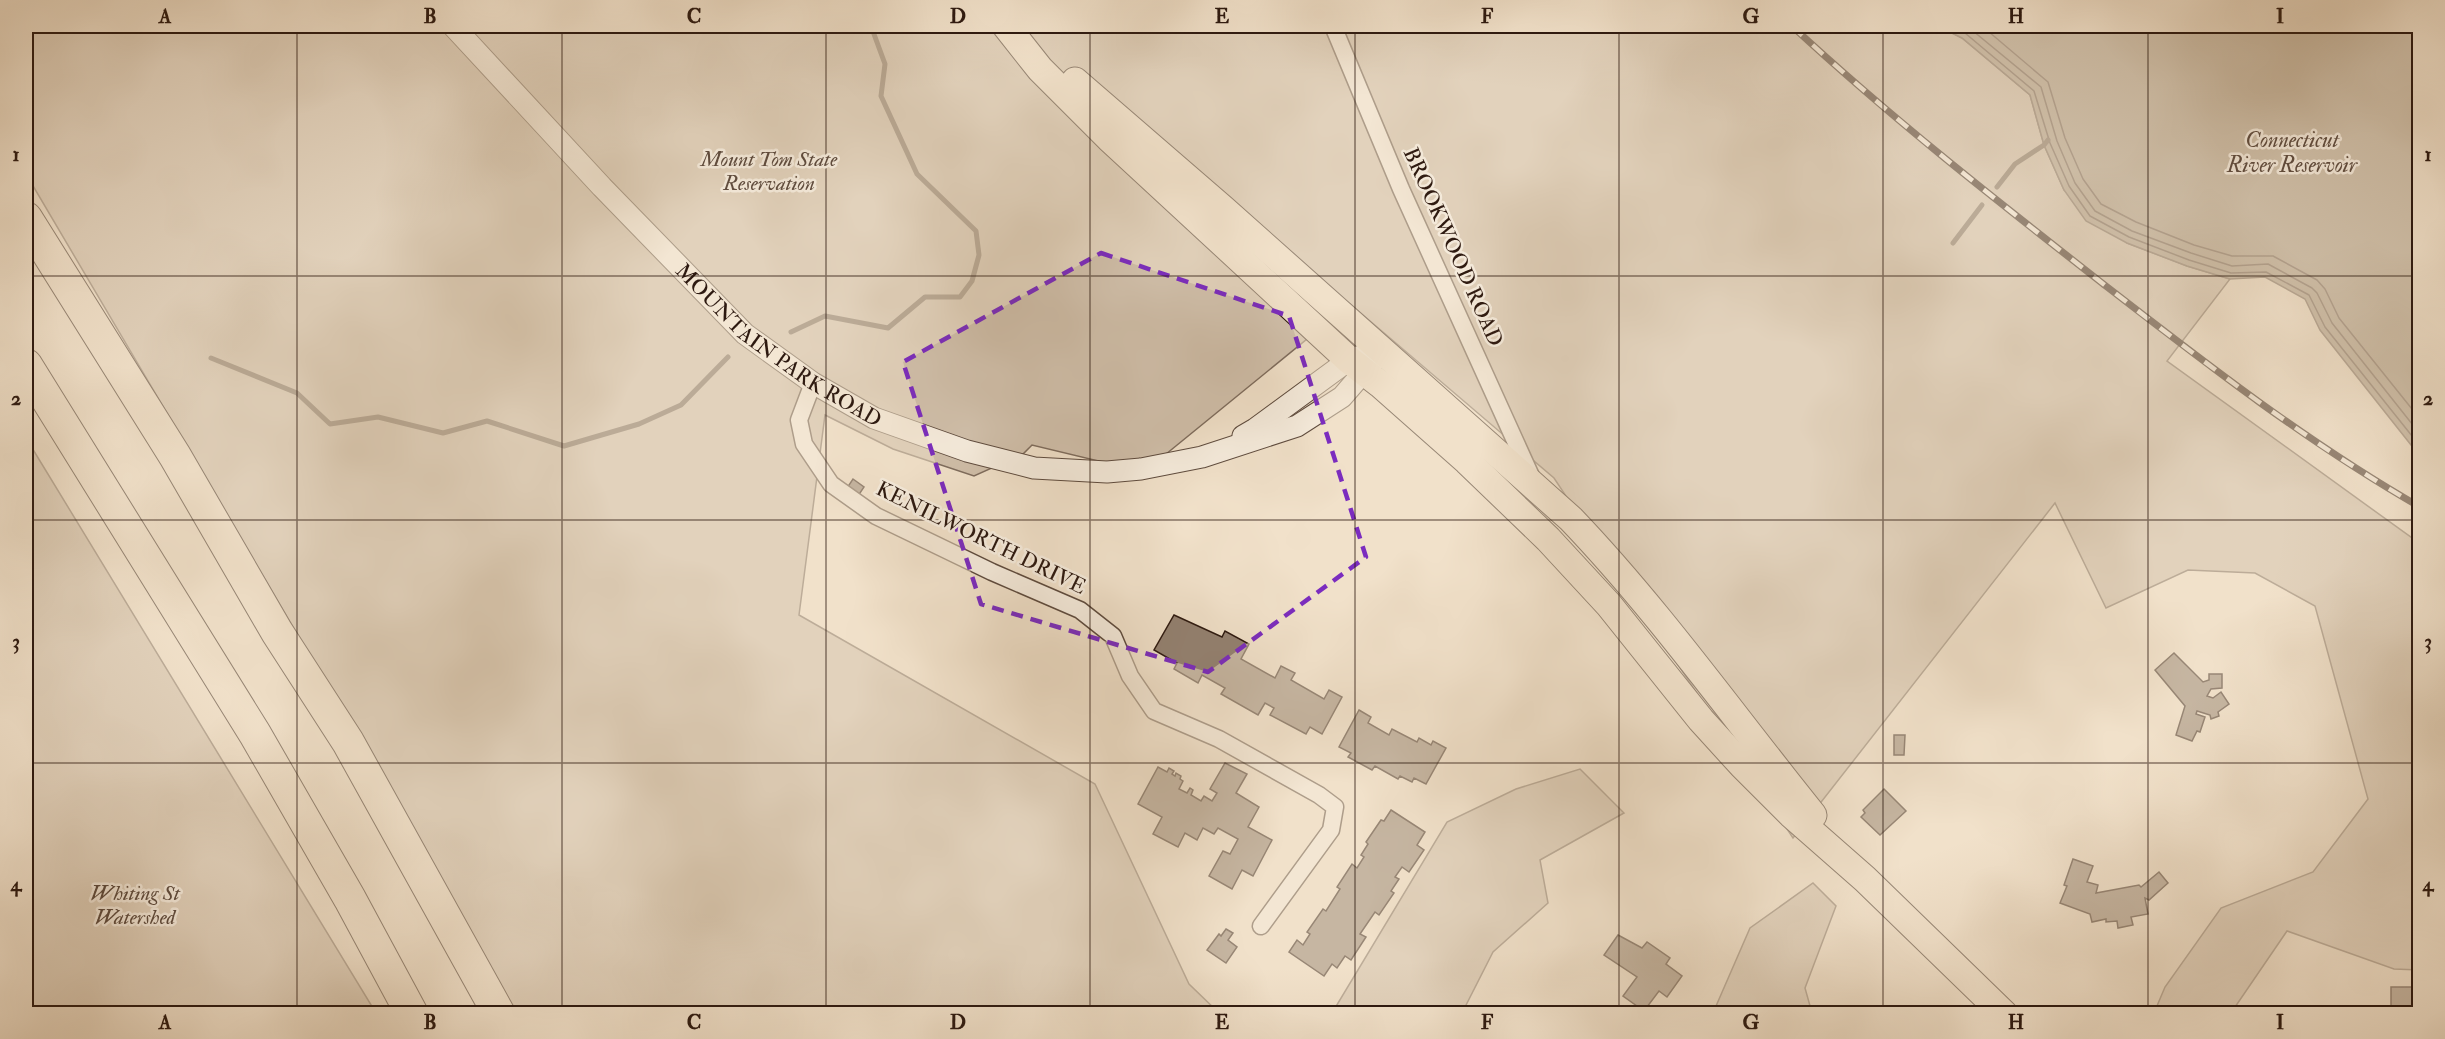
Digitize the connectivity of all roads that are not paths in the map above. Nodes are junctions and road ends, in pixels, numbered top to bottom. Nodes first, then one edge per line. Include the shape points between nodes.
1 (453, 26) edge
2 (1006, 26) edge
3 (1014, 26) edge
4 (1333, 26) edge
5 (26, 218) edge
6 (1382, 350) junction
7 (26, 365) edge
8 (1357, 367) junction
9 (813, 383) junction
10 (1535, 485) junction
11 (1865, 879) junction
12 (1261, 926) dead end
13 (412, 1014) edge
14 (499, 1014) edge
15 (2004, 1014) edge

1 - 9 street, MOUNTAIN PARK ROAD via 705,296 745,334
2 - 8 main road via 1040,69 1108,138
3 - 6 main road
4 - 10 street, BROOKWOOD ROAD via 1401,189
5 - 14 highway via 348,742
6 - 8 street, MOUNTAIN PARK ROAD
6 - 10 main road
7 - 13 highway via 255,734
8 - 9 street, MOUNTAIN PARK ROAD via 1202,457 1107,472 1034,468 967,451 874,418
8 - 11 main road via 1467,461 1548,539 1609,605 1742,765
9 - 12 street, KENILWORTH DRIVE via 799,420 804,444 831,484 876,516 1080,610 1113,636 1130,676 1154,711 1219,740 1335,807 1330,830
10 - 11 main road via 1616,568
11 - 15 main road

